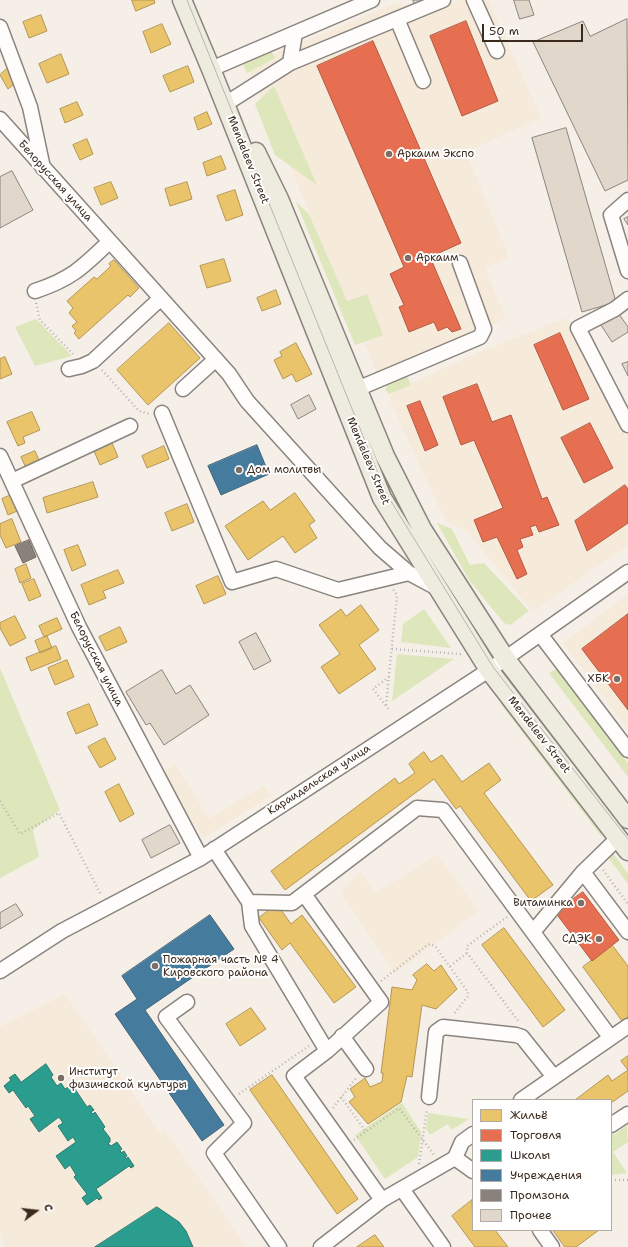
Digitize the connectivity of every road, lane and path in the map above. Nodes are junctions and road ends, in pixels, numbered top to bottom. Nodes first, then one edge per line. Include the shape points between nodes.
1 (182, 0) edge
2 (372, 0) edge
3 (442, 0) edge
4 (474, 0) edge
5 (397, 19) junction
6 (0, 27) edge
7 (295, 33) junction
8 (497, 51) dead end
9 (290, 63) junction
10 (211, 69) junction
11 (423, 81) dead end
12 (230, 101) junction
13 (0, 119) edge
14 (44, 169) junction
15 (628, 200) edge
16 (110, 242) junction
17 (460, 263) dead end
18 (628, 271) edge
19 (35, 291) joint
20 (161, 298) junction
21 (628, 299) edge
22 (216, 360) junction
23 (89, 363) junction
24 (69, 370) dead end
25 (184, 389) dead end
26 (358, 389) junction
27 (162, 413) joint
28 (628, 425) edge
29 (130, 426) dead end
30 (0, 456) edge
31 (12, 481) junction
32 (628, 572) edge
33 (409, 573) junction
34 (385, 579) junction
35 (456, 582) junction
36 (440, 589) junction
37 (540, 634) junction
38 (392, 649) junction
39 (461, 654) dead end
40 (505, 658) junction
41 (488, 670) junction
42 (390, 677) junction
43 (386, 705) junction
44 (390, 711) dead end
45 (628, 750) edge
46 (0, 801) edge
47 (628, 819) edge
48 (623, 845) edge
49 (214, 849) junction
50 (201, 858) junction
51 (596, 860) junction
52 (583, 872) junction
53 (304, 894) junction
54 (249, 902) junction
55 (628, 904) edge
56 (107, 907) junction
57 (517, 910) junction
58 (533, 932) junction
59 (628, 932) edge
60 (467, 953) junction
61 (450, 966) junction
62 (0, 971) edge
63 (371, 988) junction
64 (187, 1002) dead end
65 (628, 1026) edge
66 (443, 1027) junction
67 (342, 1036) junction
68 (522, 1037) junction
69 (610, 1037) junction
70 (319, 1039) junction
71 (326, 1051) junction
72 (366, 1069) joint
73 (554, 1077) junction
74 (342, 1097) junction
75 (429, 1097) joint
76 (523, 1099) edge
77 (228, 1101) junction
78 (628, 1114) edge
79 (324, 1119) junction
80 (612, 1124) edge
81 (366, 1132) junction
82 (472, 1135) edge
83 (423, 1140) junction
84 (344, 1148) junction
85 (455, 1158) junction
86 (442, 1166) junction
87 (472, 1170) edge
88 (417, 1180) junction
89 (612, 1180) edge
90 (628, 1180) edge
91 (402, 1189) junction
92 (382, 1200) junction
93 (541, 1231) edge
94 (279, 1247) edge
95 (321, 1247) edge
96 (443, 1247) edge
97 (552, 1247) edge

1 - 10 main road, Mendeleev Street
2 - 7 street
3 - 5 street
4 - 8 street
5 - 9 street
5 - 11 street
6 - 14 street via 30,107
7 - 9 street
7 - 10 street
9 - 12 street
10 - 12 main road, Mendeleev Street
10 - 36 main road, Mendeleev Street via 382,498
12 - 26 main road, Mendeleev Street via 279,199
13 - 14 street, Белорусская улица
14 - 16 street, Белорусская улица
15 - 18 street via 611,215
16 - 19 street via 73,275
16 - 20 street, Белорусская улица
17 - 26 street via 484,329 480,337
19 - 23 path via 40,320
20 - 22 street, Белорусская улица
20 - 23 street
21 - 28 street via 615,309 578,328
22 - 25 street
22 - 33 street, Белорусская улица via 233,379 246,401 380,548
23 - 24 street
23 - 27 path via 141,412
26 - 35 main road, Mendeleev Street via 385,456 422,529
27 - 34 street via 232,582 276,569 338,590
29 - 31 street
30 - 31 street, Белорусская улица
31 - 50 street, Белорусская улица via 79,627
32 - 37 street, Караидельская улица
33 - 34 street
33 - 36 street, Белорусская улица
34 - 38 path via 397,594
35 - 36 street
35 - 40 main road, Mendeleev Street
36 - 41 main road, Mendeleev Street
37 - 40 street, Караидельская улица
37 - 45 street
38 - 39 path
38 - 42 path
40 - 41 street, Караидельская улица
40 - 47 main road, Mendeleev Street
41 - 48 main road, Mendeleev Street
41 - 49 street, Караидельская улица
42 - 43 path
42 - 43 path via 373,689
43 - 44 path
46 - 56 path via 20,834 59,813
48 - 51 street
49 - 50 street, Караидельская улица
49 - 54 street
50 - 56 street, Караидельская улица
51 - 52 street
51 - 55 path
52 - 58 street
52 - 59 street
53 - 54 street via 292,903
53 - 57 street via 417,808 443,810
53 - 63 street
54 - 70 street via 252,926
56 - 62 street, Караидельская улица via 62,931
57 - 58 street
57 - 60 path via 467,946
58 - 69 street
60 - 61 path
60 - 68 path via 522,1026
61 - 63 path via 430,944
61 - 66 path via 468,992 468,996
63 - 67 street via 381,1002
64 - 77 street via 166,1017
65 - 69 street
66 - 68 street
66 - 75 street via 436,1032
67 - 71 street
67 - 72 street
68 - 73 street
69 - 73 street
70 - 71 street
70 - 77 path
71 - 79 street via 294,1076
72 - 74 path
73 - 76 street
74 - 79 path
74 - 81 path
75 - 83 path
77 - 94 street via 244,1122 214,1153
78 - 80 street
79 - 84 street
81 - 83 path via 399,1108
81 - 84 path
82 - 85 street via 462,1142
83 - 86 path
83 - 88 path
84 - 92 street
85 - 86 street
85 - 87 street
86 - 88 street
88 - 91 street
89 - 90 path
91 - 92 street
91 - 96 street
92 - 95 street
93 - 97 street

